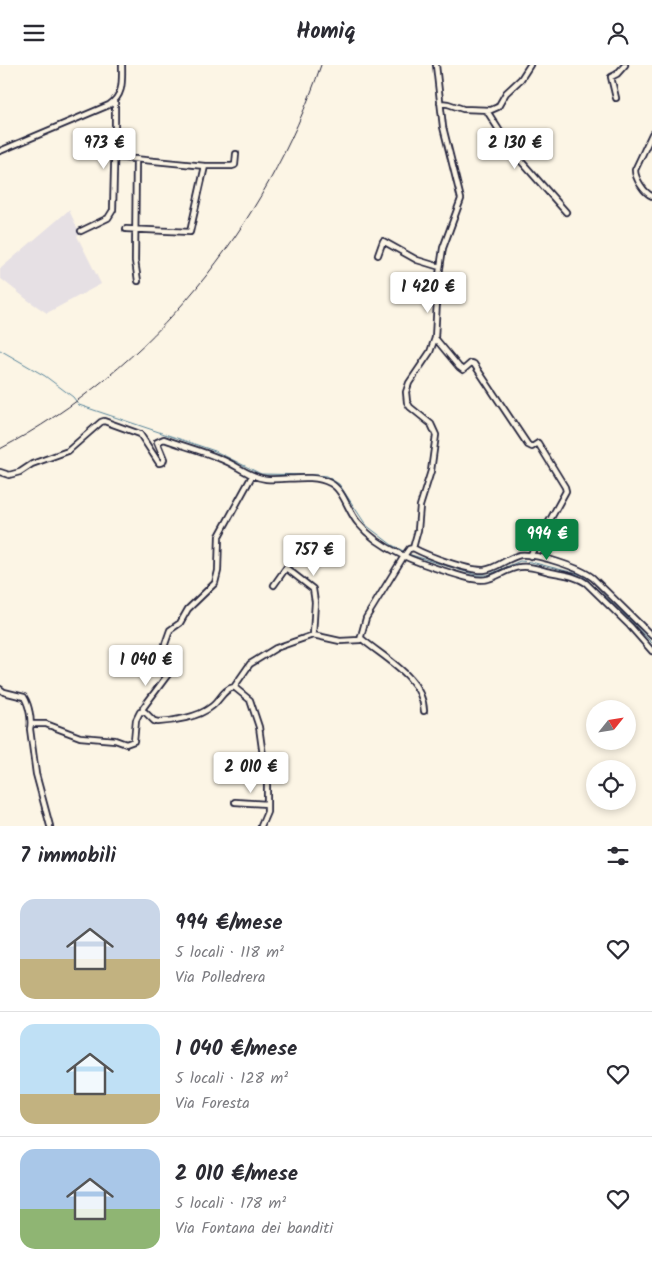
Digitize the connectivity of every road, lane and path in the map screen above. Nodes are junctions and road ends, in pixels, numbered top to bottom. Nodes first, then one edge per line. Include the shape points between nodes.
1 (122, 65) edge
2 (436, 65) edge
3 (530, 65) edge
4 (625, 65) edge
5 (616, 98) dead end
6 (115, 101) junction
7 (440, 103) junction
8 (487, 111) junction
9 (652, 134) edge
10 (0, 151) edge
11 (236, 154) dead end
12 (114, 157) junction
13 (136, 159) junction
14 (205, 166) junction
15 (652, 196) edge
16 (566, 212) dead end
17 (126, 229) dead end
18 (135, 229) junction
19 (81, 231) dead end
20 (378, 255) dead end
21 (440, 267) junction
22 (138, 281) dead end
23 (435, 338) junction
24 (0, 472) edge
25 (252, 476) junction
26 (411, 549) junction
27 (405, 556) junction
28 (530, 556) junction
29 (274, 585) dead end
30 (313, 635) junction
31 (652, 635) edge
32 (362, 639) junction
33 (163, 650) dead end
34 (652, 651) edge
35 (172, 669) dead end
36 (234, 687) junction
37 (0, 689) edge
38 (143, 711) junction
39 (424, 711) dead end
40 (31, 724) junction
41 (235, 802) dead end
42 (267, 804) junction
43 (50, 826) edge
44 (261, 826) edge

1 - 6 street via 122,87
2 - 7 street
3 - 8 street via 498,107
4 - 5 street via 610,77
6 - 10 street
6 - 12 street
7 - 8 street
7 - 21 street via 461,199
8 - 16 street via 513,152
9 - 15 street via 635,170 647,194
11 - 14 street via 235,165
12 - 13 street
12 - 19 street via 112,213
13 - 14 street
13 - 18 street
14 - 18 street via 190,231
17 - 18 street
18 - 22 street
20 - 21 street via 383,241 417,260
21 - 23 street
23 - 26 street via 406,392 410,407 431,424 436,435 431,471
23 - 28 street via 463,370 474,364 528,445 532,447 538,443 566,491
24 - 25 street via 9,475 20,472 32,464 68,451 104,421 140,434 159,463 164,459 157,442 164,439 223,459
25 - 27 street via 329,482 338,489 362,528
25 - 33 street via 219,537 215,583 170,630
26 - 27 street
26 - 28 street via 484,570 514,557
27 - 32 street via 366,618
27 - 34 street via 468,578 486,580 519,567 574,577 596,592
28 - 31 street via 586,572
29 - 30 street via 286,567 312,589 315,602
30 - 32 street via 340,641
30 - 36 street via 276,648 250,664
32 - 39 street via 412,681
35 - 38 street
36 - 38 street via 228,688 203,714 158,722
36 - 42 street via 250,700 259,727
37 - 40 street via 24,697
38 - 40 street via 136,720 134,741 126,744 80,737 46,724
40 - 43 street via 36,774
41 - 42 street
42 - 44 street

